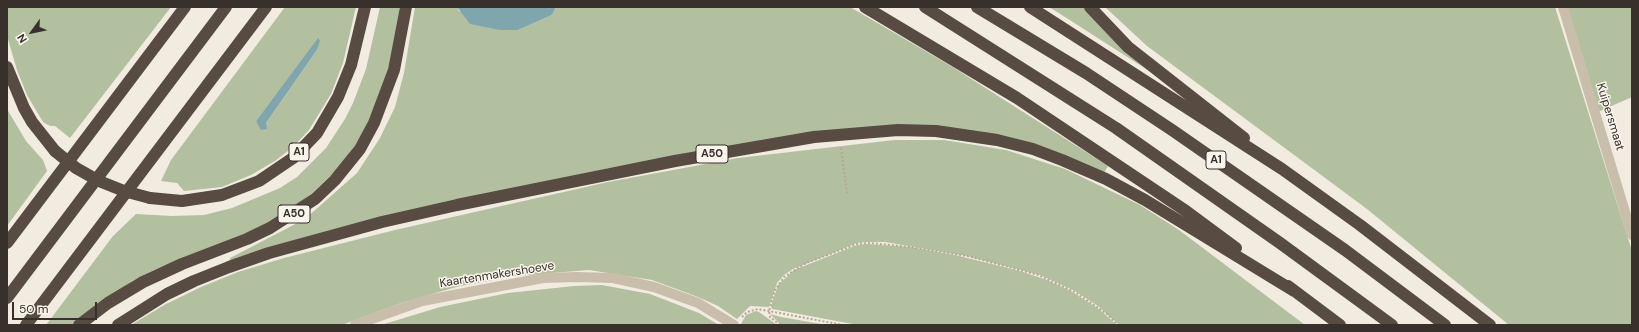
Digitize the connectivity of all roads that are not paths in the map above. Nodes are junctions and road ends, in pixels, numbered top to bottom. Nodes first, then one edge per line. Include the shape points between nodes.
1 (185, 7) edge
2 (226, 7) edge
3 (266, 7) edge
4 (365, 7) edge
5 (406, 7) edge
6 (865, 7) edge
7 (925, 7) edge
8 (978, 7) edge
9 (1030, 7) edge
10 (1090, 7) edge
11 (1563, 7) edge
12 (7, 67) edge
13 (1282, 169) junction
14 (1632, 235) edge
15 (7, 243) edge
16 (1294, 291) junction
17 (7, 298) edge
18 (737, 323) edge
19 (26, 325) edge
20 (79, 325) edge
21 (118, 325) edge
22 (355, 325) edge
23 (1340, 325) edge
24 (1392, 325) edge
25 (1445, 325) edge
26 (1490, 325) edge

1 - 15 highway
2 - 17 highway
3 - 19 highway
4 - 12 highway, A1, bridge via 351,65 338,97 317,133 293,158 259,181 222,195 182,201 150,198 124,192 76,168 56,150 32,122
5 - 20 highway, A50 via 394,70 374,123 360,149 335,180 315,199 270,228 143,282 108,303
6 - 16 highway via 1024,102 1186,211
7 - 24 highway, A1 via 1116,128 1268,234
8 - 25 highway, A1 via 1080,69 1172,130 1345,250
9 - 13 highway, A1
10 - 13 highway, A1 via 1128,47 1155,70 1228,124
11 - 14 street, Kuipersmaat
13 - 26 highway, A1
16 - 21 highway, A50 via 1145,200 1062,160 997,140 936,131 898,130 814,137 675,161 382,222 269,253 229,267 173,291
16 - 23 highway
18 - 22 street, Kaartenmakershoeve via 698,303 654,287 613,278 577,277 543,278 422,301

